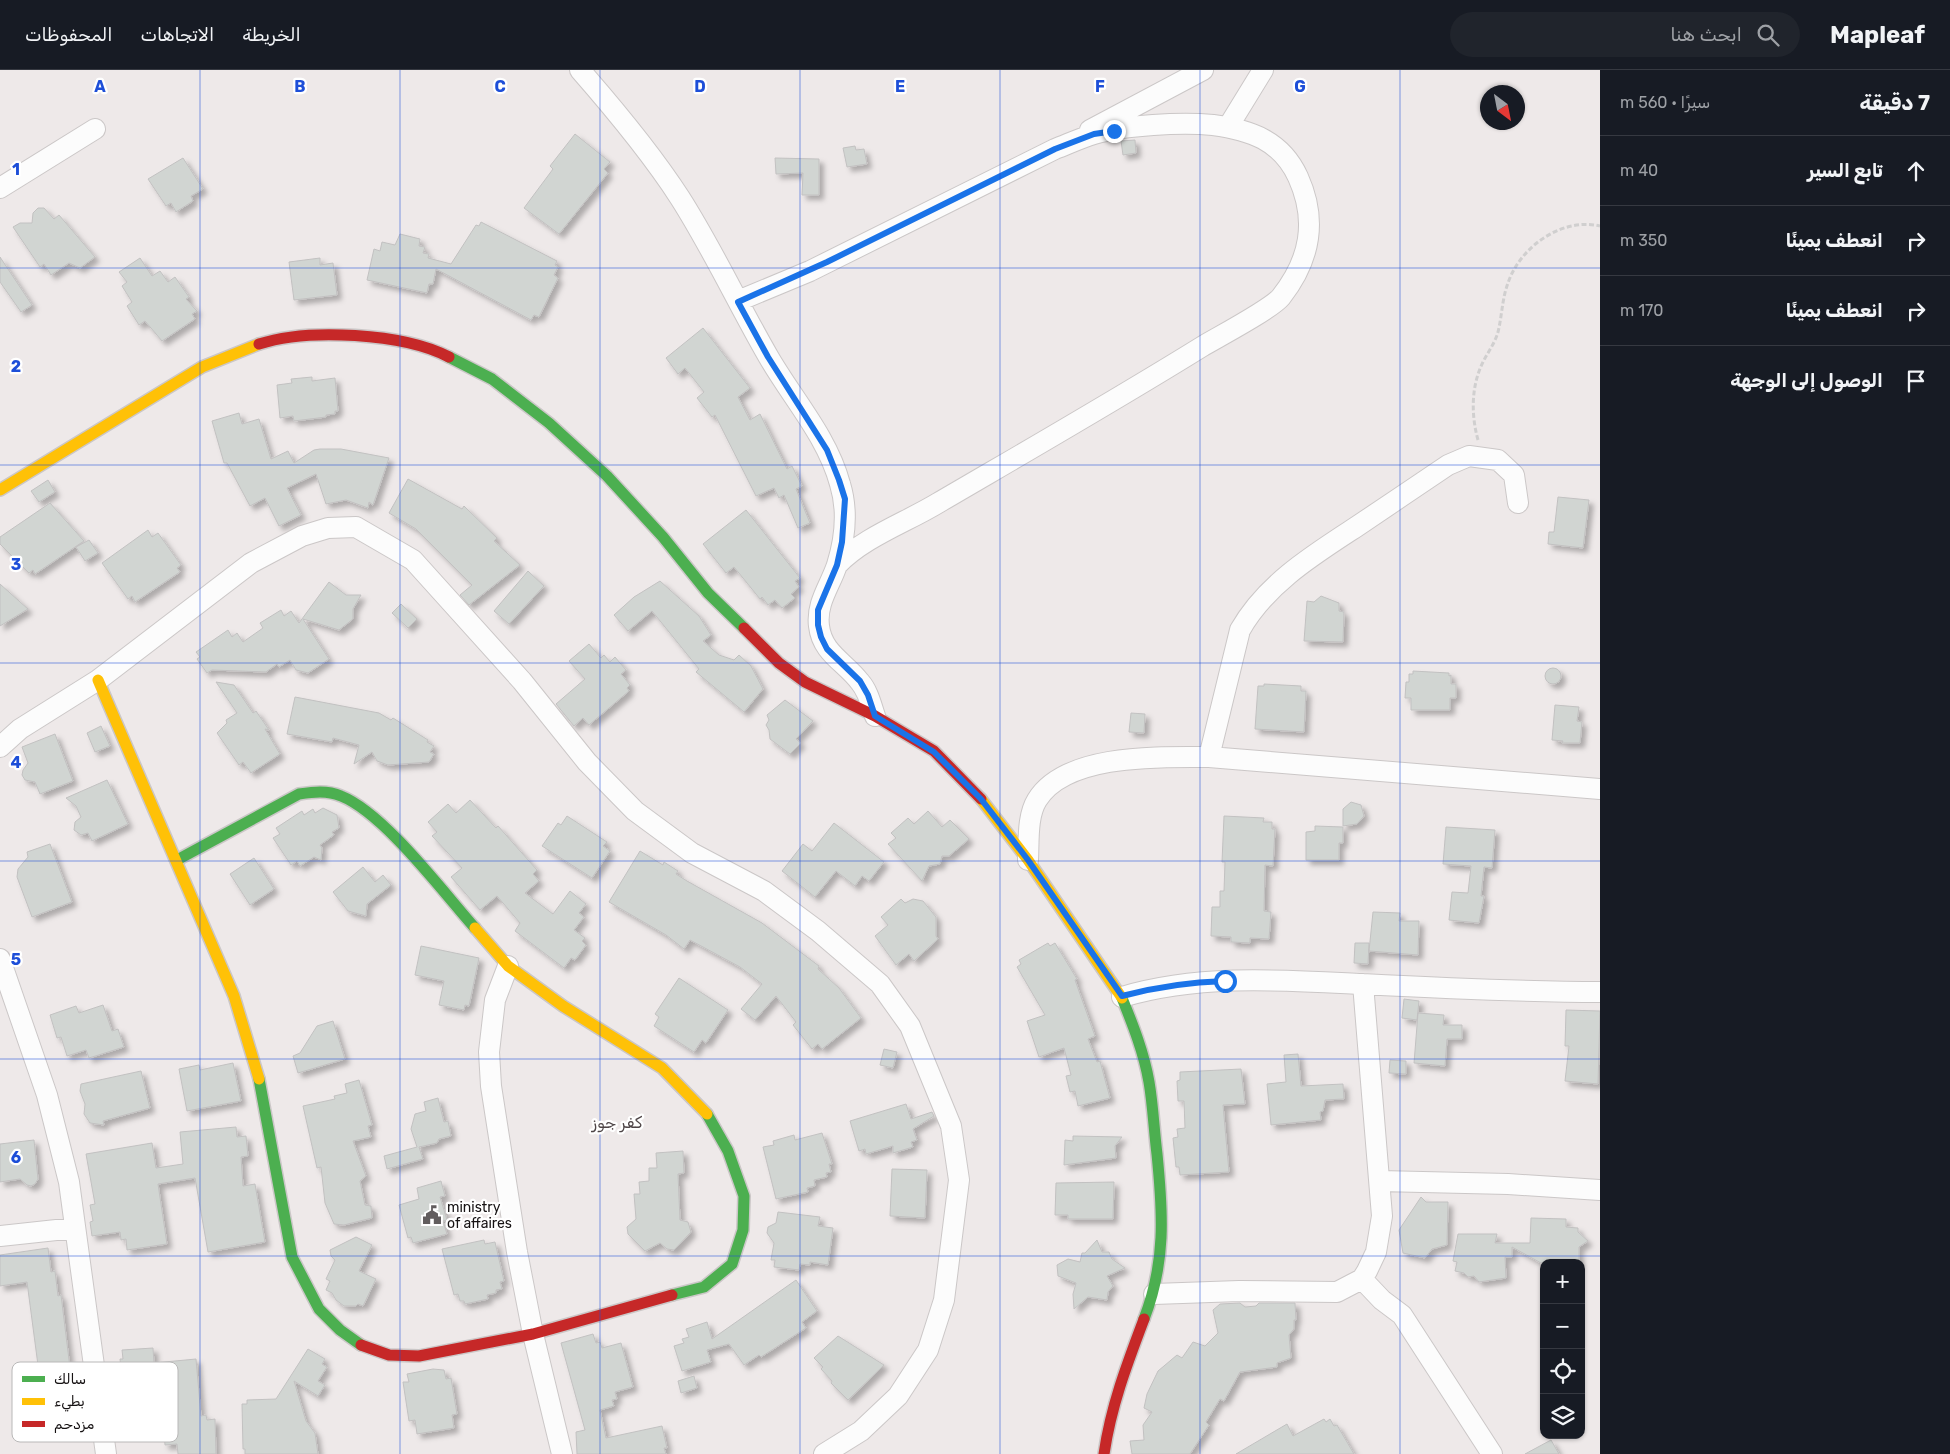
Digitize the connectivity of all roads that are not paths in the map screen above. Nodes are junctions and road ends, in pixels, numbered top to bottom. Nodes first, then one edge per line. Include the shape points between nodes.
1 (1204, 70) edge
2 (1263, 70) edge
3 (588, 71) edge
4 (1228, 127) junction
5 (95, 129) dead end
6 (1055, 149) junction
7 (0, 188) edge
8 (738, 302) junction
9 (0, 490) edge
10 (1518, 503) dead end
11 (837, 565) junction
12 (98, 680) junction
13 (875, 716) junction
14 (0, 747) edge
15 (1209, 757) junction
16 (1600, 789) edge
17 (177, 860) junction
18 (1028, 860) junction
19 (0, 959) edge
20 (508, 966) junction
21 (1363, 984) junction
22 (1600, 992) edge
23 (1122, 996) junction
24 (1380, 1181) junction
25 (1600, 1190) edge
26 (75, 1228) junction
27 (0, 1236) edge
28 (1362, 1279) junction
29 (1154, 1294) junction
30 (533, 1334) junction
31 (93, 1362) edge
32 (562, 1454) edge
33 (824, 1454) edge
34 (1104, 1454) edge
35 (1492, 1454) edge

1 - 6 street
2 - 4 street
3 - 8 street via 680,198
4 - 6 street via 1152,125 1094,134
4 - 11 street via 1240,128 1266,139 1282,154 1298,177 1311,221 1303,264 1279,299 1154,377 924,512 851,550
5 - 7 street
6 - 8 street via 827,262
8 - 11 street via 768,357 827,450 839,480 845,499 845,522
9 - 13 street via 202,367 262,343 318,333 374,337 438,351 492,379 556,429 607,476 663,537 708,593 779,663 806,682
10 - 15 street via 1514,475 1498,460 1469,456 1448,465 1304,561 1265,596 1240,630
11 - 13 street via 818,610 821,637 827,649 860,681
12 - 14 street via 20,729
12 - 17 street
12 - 33 street via 251,563 302,536 328,528 356,528 413,560 522,681 587,762 635,811 692,853 764,891 818,931 880,984 910,1026 951,1126 959,1180 954,1228 944,1300 928,1350 898,1396 861,1431
13 - 18 street via 916,739 953,768
15 - 16 street
15 - 18 street via 1111,762 1057,779 1037,800 1029,824
17 - 20 street via 299,794 318,791 341,796 361,808 396,839
17 - 30 street via 234,996 250,1044 264,1100 292,1257 318,1309 363,1346 389,1355 419,1356
18 - 23 street
19 - 26 street via 58,1131 70,1182
20 - 30 street via 495,1000 489,1052 491,1086
20 - 30 street via 563,1006 662,1068 703,1108 728,1150 744,1196 743,1230 732,1264 704,1287
21 - 22 street
21 - 23 street via 1274,979 1192,982
21 - 24 street
23 - 29 street via 1139,1042 1154,1119 1163,1212 1162,1252
24 - 25 street
24 - 28 street via 1382,1216 1376,1252
26 - 27 street
26 - 31 street
28 - 29 street via 1337,1292
28 - 35 street via 1402,1315
29 - 34 street via 1119,1384
30 - 32 street

